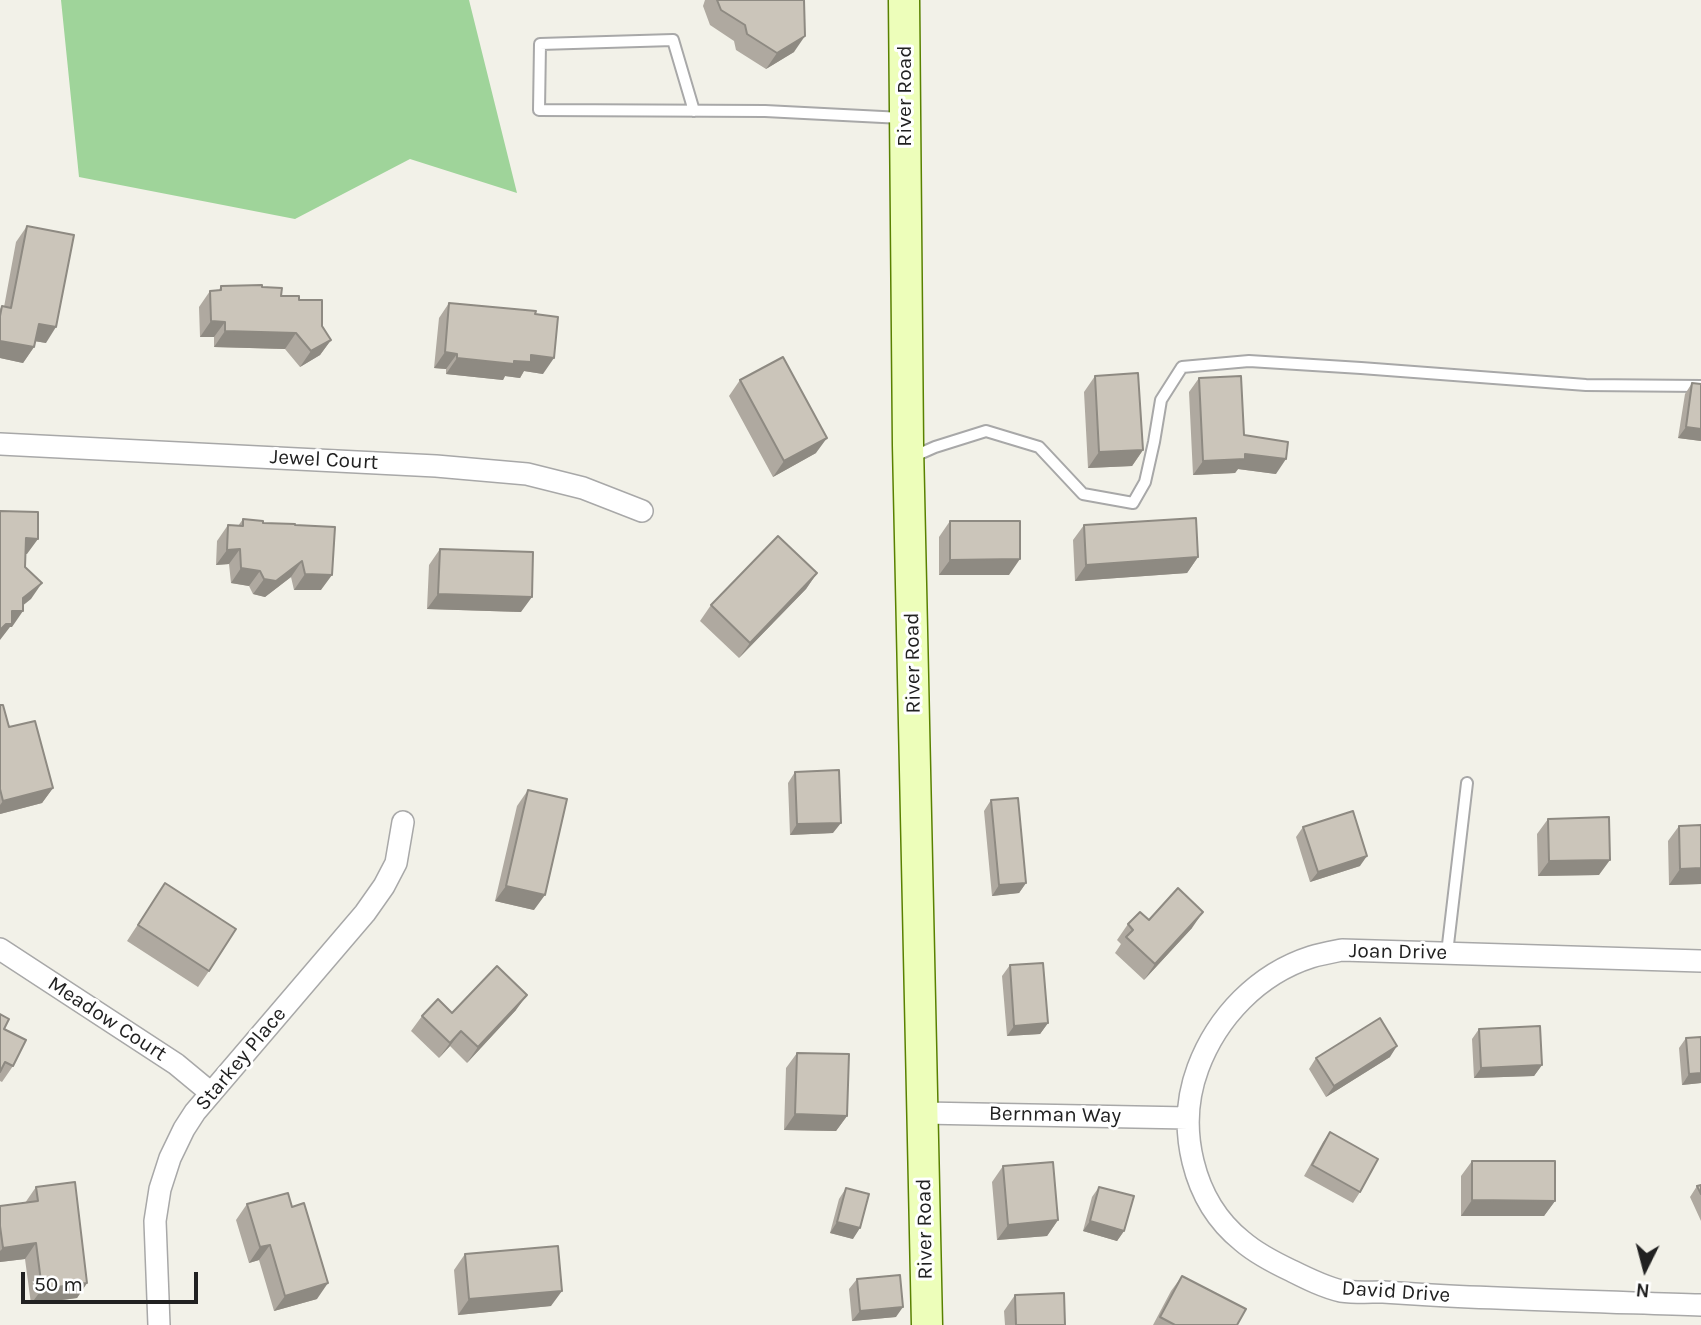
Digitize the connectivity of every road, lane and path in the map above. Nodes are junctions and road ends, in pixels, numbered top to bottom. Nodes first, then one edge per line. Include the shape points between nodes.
1 (904, 0) edge
2 (694, 111) junction
3 (905, 118) junction
4 (1701, 386) edge
5 (0, 444) edge
6 (908, 459) junction
7 (642, 511) dead end
8 (1467, 783) dead end
9 (403, 822) dead end
10 (0, 949) edge
11 (1447, 953) junction
12 (1701, 961) edge
13 (211, 1093) junction
14 (923, 1113) junction
15 (1188, 1118) junction
16 (1701, 1305) edge
17 (159, 1325) edge
18 (927, 1325) edge

1 - 3 street, River Road
2 - 2 lane via 539,110 540,44 673,40
2 - 3 lane
3 - 6 street, River Road
4 - 6 lane via 1586,385 1249,361 1182,367 1161,400 1145,482 1133,503 1083,494 1039,447 986,430
5 - 7 street, Jewel Court via 527,474 583,488
6 - 14 street, River Road
8 - 11 lane
9 - 13 street, Starkey Place via 396,863 365,913
10 - 13 street, Meadow Court via 176,1064
11 - 12 street, Joan Drive
11 - 15 street, Joan Drive via 1342,950 1281,970 1231,1010 1204,1050 1193,1080
13 - 17 street, Starkey Place via 184,1129 160,1189 155,1221
14 - 15 street, Bernman Way
14 - 18 street, River Road
15 - 16 street, David Drive via 1196,1176 1220,1218 1269,1260 1327,1287 1359,1293

